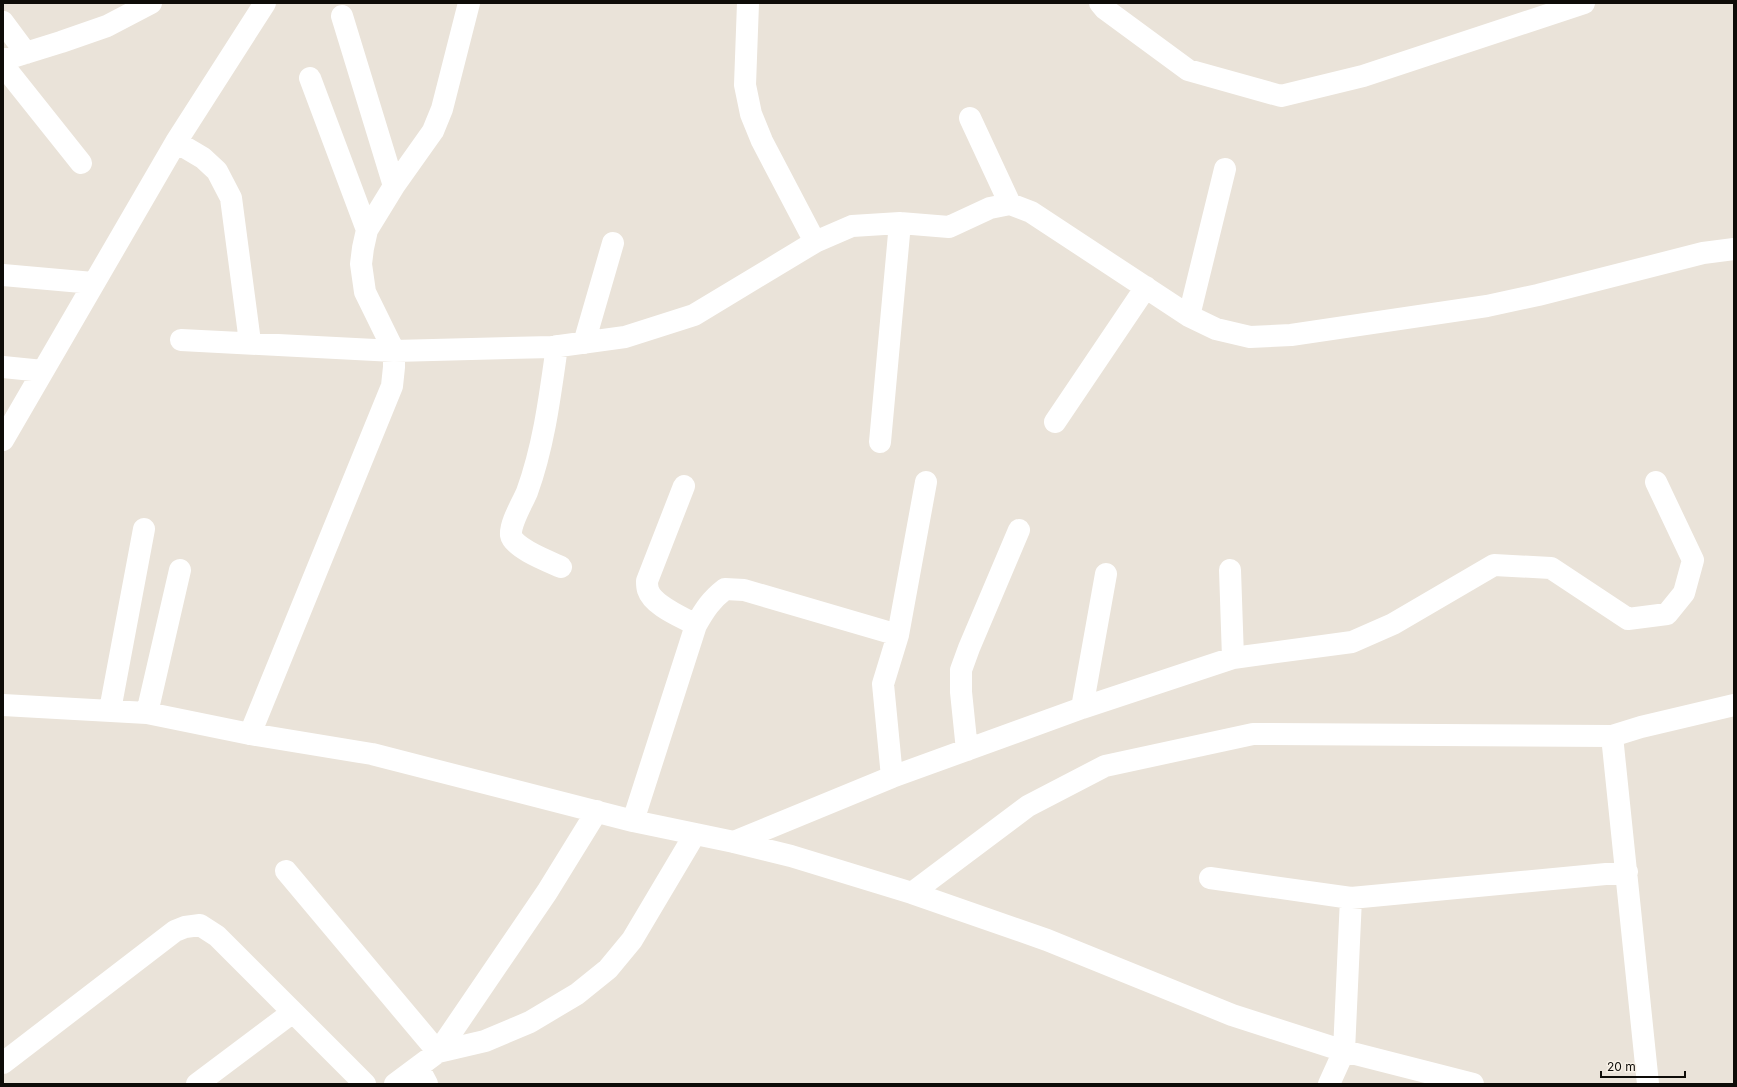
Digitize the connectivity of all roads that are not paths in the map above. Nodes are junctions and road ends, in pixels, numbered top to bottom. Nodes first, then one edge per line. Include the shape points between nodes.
1 (151, 3) edge
2 (264, 3) edge
3 (469, 3) edge
4 (748, 3) edge
5 (1100, 3) edge
6 (1584, 3) edge
7 (342, 16) dead end
8 (3, 22) edge
9 (26, 53) junction
10 (3, 60) edge
11 (3, 65) edge
12 (310, 78) dead end
13 (970, 118) dead end
14 (176, 142) junction
15 (81, 163) dead end
16 (1225, 169) dead end
17 (394, 186) junction
18 (1010, 204) junction
19 (900, 223) junction
20 (367, 230) junction
21 (815, 242) junction
22 (613, 243) dead end
23 (1734, 249) edge
24 (3, 275) edge
25 (93, 283) junction
26 (1146, 287) junction
27 (1189, 316) junction
28 (181, 340) dead end
29 (250, 342) junction
30 (584, 343) junction
31 (557, 346) junction
32 (394, 351) junction
33 (3, 367) edge
34 (43, 371) junction
35 (1055, 422) dead end
36 (3, 440) edge
37 (880, 442) dead end
38 (926, 482) dead end
39 (1656, 482) dead end
40 (684, 486) dead end
41 (144, 529) dead end
42 (1019, 530) dead end
43 (561, 567) dead end
44 (180, 570) dead end
45 (1230, 570) dead end
46 (1106, 574) dead end
47 (696, 625) junction
48 (898, 635) junction
49 (1234, 658) junction
50 (3, 705) edge
51 (1734, 705) edge
52 (1082, 708) junction
53 (110, 710) junction
54 (147, 713) junction
55 (250, 734) junction
56 (1612, 736) junction
57 (967, 750) junction
58 (892, 777) junction
59 (597, 811) junction
60 (633, 821) junction
61 (695, 834) junction
62 (734, 842) junction
63 (286, 871) dead end
64 (1627, 872) junction
65 (1210, 878) dead end
66 (912, 893) junction
67 (1351, 898) junction
68 (293, 1012) junction
69 (1344, 1051) junction
70 (438, 1052) junction
71 (3, 1063) edge
72 (423, 1075) edge
73 (197, 1084) edge
74 (365, 1084) edge
75 (395, 1084) edge
76 (1329, 1084) edge
77 (1473, 1084) edge
78 (1648, 1084) edge

1 - 9 street via 107,26
2 - 14 street
3 - 17 street via 444,102 433,131
4 - 21 street via 745,85 751,114 762,141
5 - 6 street via 1188,70 1280,96 1363,76
7 - 17 street
8 - 9 street
9 - 10 street
11 - 15 street
12 - 20 street
13 - 18 street
14 - 25 street
14 - 29 street via 203,158 217,171 231,198
16 - 27 street
17 - 20 street
18 - 19 street via 990,208 949,227
18 - 26 street via 1031,212
19 - 21 street via 852,226
19 - 37 street
20 - 32 street via 361,264 365,292
21 - 30 street via 694,315 625,337
22 - 30 street
23 - 27 street via 1703,253 1487,306 1291,335 1250,337 1216,329
24 - 25 street
25 - 34 street
26 - 27 street
26 - 35 street
28 - 29 street
29 - 32 street
30 - 31 street
31 - 32 street
31 - 43 street via 541,449 513,525 512,535 521,548
32 - 55 street via 392,386
33 - 34 street
34 - 36 street
38 - 48 street
39 - 49 street via 1693,560 1684,593 1667,614 1628,619 1552,568 1494,565 1393,624 1352,642
40 - 47 street via 647,581 647,590 664,608
41 - 53 street
42 - 57 street via 962,670 961,692
44 - 54 street
45 - 49 street
46 - 52 street
47 - 48 street via 712,600 725,589 732,589 744,590
47 - 60 street
48 - 58 street via 883,684
49 - 52 street
50 - 53 street
51 - 56 street
52 - 57 street
53 - 54 street
54 - 55 street
55 - 59 street via 372,754
56 - 64 street
56 - 66 street via 1253,734 1105,766 1028,806
57 - 58 street
58 - 62 street
59 - 60 street
59 - 70 street via 547,892
60 - 61 street
61 - 62 street
61 - 70 street via 632,940 608,970 577,994 530,1022 485,1041
62 - 66 street via 791,856
63 - 70 street
64 - 67 street
64 - 78 street
65 - 67 street
66 - 69 street via 1047,940 1232,1015
67 - 69 street
68 - 71 street via 217,936 200,925 186,927 175,931
68 - 73 street
68 - 74 street
69 - 76 street
69 - 77 street
70 - 72 street
72 - 75 street

